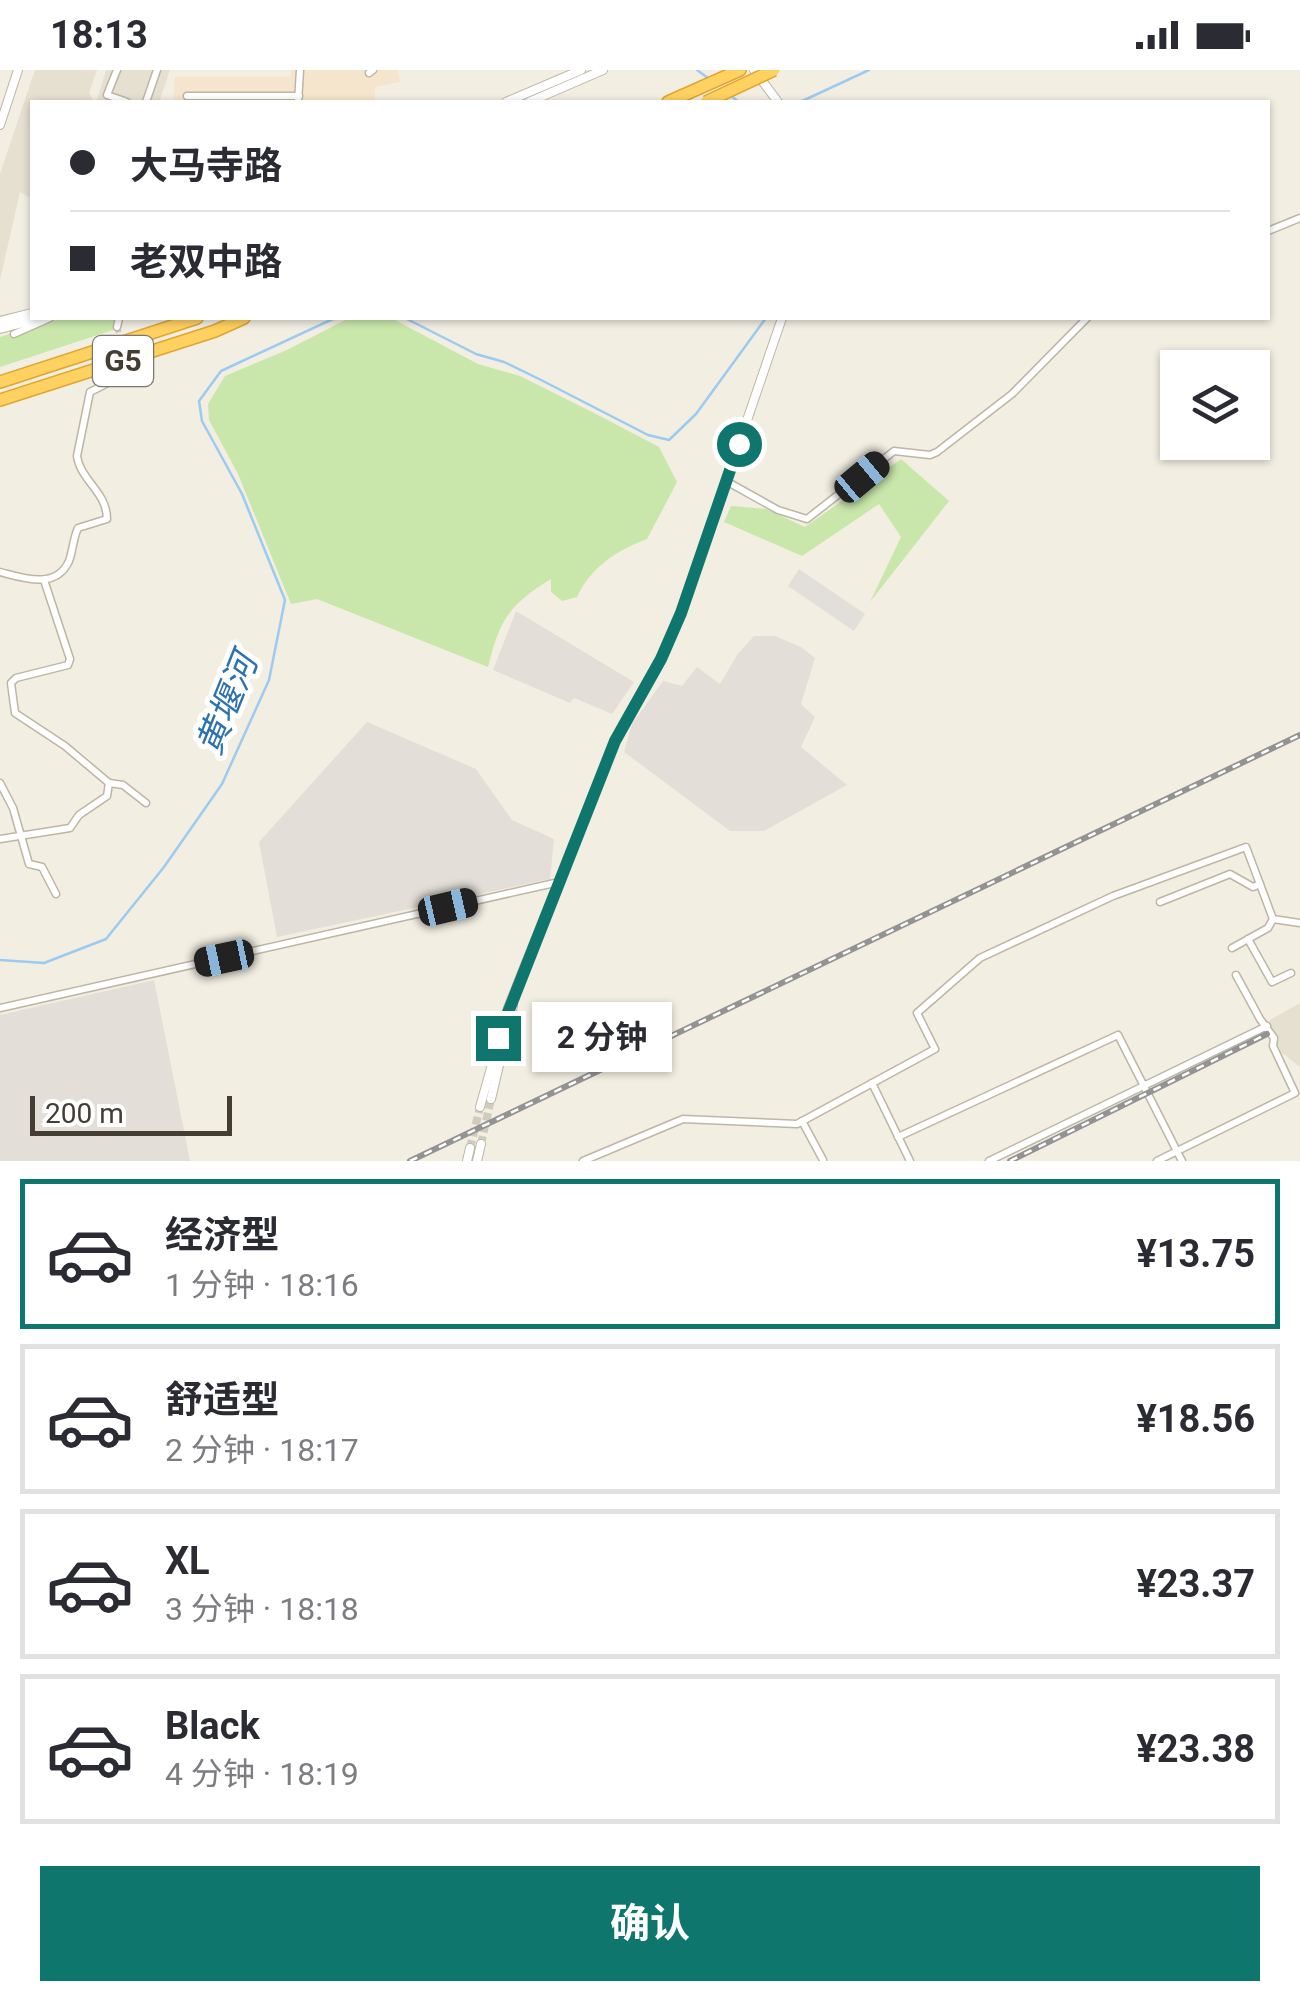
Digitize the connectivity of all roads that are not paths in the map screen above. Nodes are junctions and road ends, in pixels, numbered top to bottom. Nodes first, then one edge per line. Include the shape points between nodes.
1 (18, 70) edge
2 (117, 70) edge
3 (157, 70) edge
4 (300, 70) edge
5 (581, 70) edge
6 (602, 70) edge
7 (740, 70) edge
8 (754, 70) edge
9 (774, 70) edge
10 (186, 96) dead end
11 (4, 97) edge
12 (298, 99) edge
13 (121, 100) edge
14 (147, 100) edge
15 (511, 100) edge
16 (534, 100) edge
17 (672, 100) edge
18 (710, 100) edge
19 (775, 100) edge
20 (0, 125) edge
21 (1300, 218) edge
22 (1270, 229) edge
23 (30, 314) edge
24 (34, 320) edge
25 (46, 320) edge
26 (191, 320) edge
27 (239, 320) edge
28 (781, 320) edge
29 (1086, 320) edge
30 (0, 321) edge
31 (0, 329) edge
32 (14, 334) dead end
33 (129, 364) dead end
34 (0, 382) edge
35 (0, 400) edge
36 (726, 481) junction
37 (0, 572) edge
38 (44, 580) junction
39 (109, 783) junction
40 (0, 784) edge
41 (146, 803) dead end
42 (23, 837) junction
43 (0, 839) edge
44 (560, 882) junction
45 (1260, 884) junction
46 (56, 894) dead end
47 (1160, 902) dead end
48 (1273, 919) junction
49 (1300, 923) edge
50 (1248, 939) junction
51 (1232, 948) dead end
52 (1291, 973) dead end
53 (1236, 975) dead end
54 (518, 982) junction
55 (0, 1008) edge
56 (1268, 1026) junction
57 (872, 1083) junction
58 (1142, 1087) junction
59 (491, 1099) tunnel mouth
60 (480, 1106) tunnel mouth
61 (802, 1121) junction
62 (898, 1137) junction
63 (480, 1144) tunnel mouth
64 (470, 1148) tunnel mouth
65 (1178, 1151) junction
66 (822, 1160) edge
67 (467, 1161) edge
68 (476, 1161) edge
69 (583, 1161) edge
70 (910, 1161) edge
71 (989, 1161) edge
72 (1157, 1161) edge
73 (1182, 1161) edge

1 - 11 street
2 - 13 street via 107,95
3 - 14 street
4 - 12 street
5 - 15 street
6 - 16 street
7 - 17 highway
8 - 19 street
9 - 18 highway, bridge
10 - 12 street
11 - 20 street
21 - 22 street
23 - 30 street
24 - 31 street
25 - 32 street
26 - 34 highway, G5
27 - 35 highway, G5
28 - 36 street
29 - 36 street via 1012,394 937,452 894,450 807,519
33 - 38 street via 129,372 90,392 77,456 107,506 107,519 78,528 70,559
36 - 44 street via 681,613 615,741
37 - 38 street
38 - 39 street via 70,658 68,665 11,683 16,714
39 - 41 street
39 - 42 street via 107,796 70,828
40 - 42 street
42 - 43 street
42 - 46 street via 28,864 42,867
44 - 54 street
44 - 55 street
45 - 47 street via 1252,887 1230,874
45 - 48 street
45 - 57 street via 1246,847 1113,896 980,958 917,1013 936,1049
48 - 49 street
48 - 50 street
50 - 51 street
50 - 52 street via 1272,982
53 - 56 street
54 - 59 street
54 - 60 street
56 - 58 street
56 - 65 street via 1294,1093
57 - 61 street
57 - 62 street
58 - 62 street via 1118,1035
58 - 65 street
58 - 71 street
61 - 66 street
61 - 69 street via 683,1119
62 - 70 street
63 - 68 street
64 - 67 street
65 - 72 street
65 - 73 street

